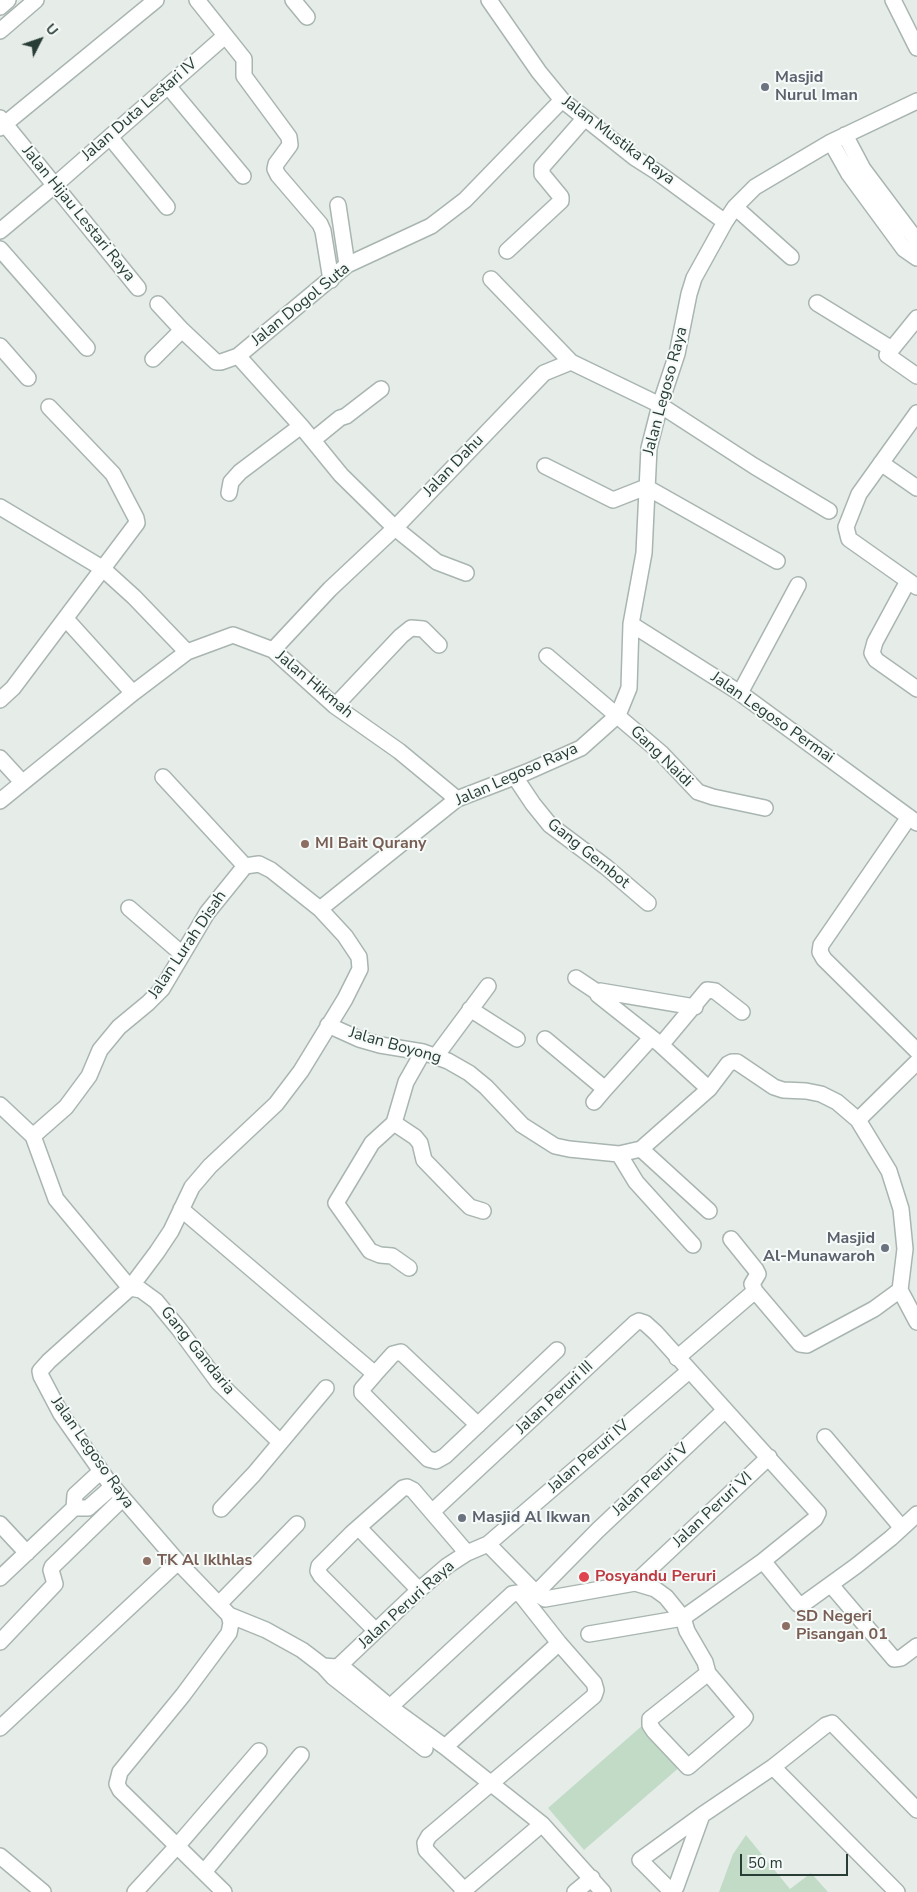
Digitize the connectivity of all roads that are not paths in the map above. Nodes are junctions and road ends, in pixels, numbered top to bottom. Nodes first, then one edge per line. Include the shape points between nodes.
1 (8, 0) edge
2 (36, 0) edge
3 (156, 0) edge
4 (197, 0) edge
5 (292, 0) edge
6 (489, 0) edge
7 (894, 0) edge
8 (0, 7) edge
9 (307, 16) dead end
10 (0, 31) edge
11 (225, 36) junction
12 (917, 48) edge
13 (168, 86) junction
14 (562, 100) junction
15 (917, 101) edge
16 (584, 119) junction
17 (2, 123) edge
18 (110, 137) junction
19 (838, 139) junction
20 (846, 153) junction
21 (243, 176) dead end
22 (55, 185) junction
23 (338, 205) dead end
24 (167, 207) dead end
25 (735, 207) junction
26 (725, 222) junction
27 (0, 231) edge
28 (917, 245) edge
29 (0, 249) edge
30 (507, 251) dead end
31 (791, 257) dead end
32 (917, 258) edge
33 (347, 265) junction
34 (491, 279) dead end
35 (330, 280) junction
36 (138, 288) dead end
37 (817, 303) dead end
38 (158, 304) dead end
39 (917, 318) edge
40 (182, 330) junction
41 (0, 346) edge
42 (87, 348) dead end
43 (890, 348) junction
44 (238, 356) junction
45 (153, 359) dead end
46 (571, 362) junction
47 (917, 376) edge
48 (28, 378) dead end
49 (381, 389) dead end
50 (660, 404) junction
51 (49, 407) dead end
52 (917, 413) edge
53 (301, 426) junction
54 (313, 440) junction
55 (880, 463) junction
56 (545, 466) dead end
57 (646, 487) junction
58 (917, 488) edge
59 (229, 493) dead end
60 (0, 507) edge
61 (829, 511) dead end
62 (395, 528) junction
63 (777, 561) dead end
64 (102, 568) junction
65 (466, 573) dead end
66 (912, 584) edge
67 (798, 585) dead end
68 (66, 620) junction
69 (631, 624) junction
70 (439, 644) dead end
71 (274, 650) junction
72 (187, 652) junction
73 (547, 656) dead end
74 (917, 689) edge
75 (133, 693) junction
76 (740, 693) junction
77 (0, 700) edge
78 (335, 706) junction
79 (618, 715) junction
80 (0, 758) edge
81 (515, 776) junction
82 (163, 777) dead end
83 (22, 782) junction
84 (457, 799) junction
85 (0, 800) edge
86 (765, 808) dead end
87 (913, 820) edge
88 (245, 866) junction
89 (648, 903) dead end
90 (129, 908) dead end
91 (320, 909) junction
92 (182, 954) junction
93 (576, 978) dead end
94 (488, 986) dead end
95 (597, 992) junction
96 (695, 1007) junction
97 (470, 1010) junction
98 (742, 1012) dead end
99 (328, 1025) junction
100 (517, 1039) dead end
101 (544, 1039) dead end
102 (656, 1042) junction
103 (917, 1050) edge
104 (430, 1054) junction
105 (917, 1062) edge
106 (605, 1089) junction
107 (709, 1089) junction
108 (594, 1102) dead end
109 (0, 1105) edge
110 (858, 1120) junction
111 (394, 1123) junction
112 (32, 1136) junction
113 (640, 1149) junction
114 (619, 1154) junction
115 (182, 1209) junction
116 (483, 1211) dead end
117 (710, 1211) dead end
118 (731, 1239) dead end
119 (693, 1245) dead end
120 (409, 1268) dead end
121 (130, 1288) junction
122 (755, 1291) junction
123 (907, 1296) edge
124 (917, 1322) edge
125 (557, 1350) dead end
126 (677, 1358) junction
127 (689, 1371) junction
128 (375, 1374) junction
129 (326, 1388) dead end
130 (725, 1410) junction
131 (478, 1425) junction
132 (825, 1438) dead end
133 (280, 1442) junction
134 (769, 1457) junction
135 (101, 1471) junction
136 (112, 1487) junction
137 (122, 1499) junction
138 (74, 1508) junction
139 (221, 1509) dead end
140 (433, 1511) junction
141 (917, 1514) edge
142 (0, 1524) edge
143 (297, 1524) dead end
144 (359, 1528) junction
145 (902, 1528) junction
146 (488, 1544) junction
147 (467, 1552) junction
148 (26, 1553) junction
149 (763, 1560) junction
150 (178, 1562) junction
151 (0, 1578) edge
152 (635, 1583) junction
153 (831, 1585) junction
154 (419, 1590) junction
155 (536, 1593) junction
156 (224, 1609) junction
157 (682, 1618) junction
158 (376, 1631) junction
159 (589, 1634) dead end
160 (0, 1642) edge
161 (559, 1643) junction
162 (917, 1646) edge
163 (340, 1665) junction
164 (323, 1666) junction
165 (708, 1673) junction
166 (390, 1707) junction
167 (0, 1728) edge
168 (445, 1747) junction
169 (425, 1749) dead end
170 (259, 1751) dead end
171 (301, 1755) dead end
172 (772, 1767) junction
173 (491, 1784) junction
174 (914, 1803) edge
175 (702, 1815) junction
176 (542, 1824) junction
177 (178, 1845) junction
178 (3, 1864) edge
179 (204, 1872) junction
180 (592, 1878) junction
181 (463, 1891) edge
182 (43, 1892) edge
183 (135, 1892) edge
184 (224, 1892) edge
185 (575, 1892) edge
186 (603, 1892) edge
187 (897, 1892) edge

1 - 8 street
2 - 10 street
3 - 17 street
4 - 11 street
5 - 9 street
6 - 14 street, Jalan Mustika Raya
7 - 12 street
11 - 13 street, Jalan Duta Lestari IV
11 - 35 street via 244,59 245,79 289,137 290,145 275,169 320,224
13 - 18 street, Jalan Duta Lestari IV
13 - 21 street
14 - 16 street, Jalan Mustika Raya
14 - 33 street, Jalan Dogol Suta via 465,200 431,226
15 - 19 street, Jalan Legoso Raya
16 - 26 street, Jalan Mustika Raya
16 - 30 street via 542,167 542,174 561,201
17 - 22 street, Jalan Hijau Lestari Raya
18 - 22 street, Jalan Duta Lestari IV
18 - 24 street
19 - 20 street
19 - 25 street, Jalan Legoso Raya via 755,187
20 - 28 street via 864,169
20 - 32 street via 849,174 904,248
22 - 27 street, Jalan Duta Lestari IV
22 - 36 street, Jalan Hijau Lestari Raya
23 - 33 street
25 - 26 street, Jalan Legoso Raya
25 - 31 street
26 - 50 street, Jalan Legoso Raya via 694,278 677,354
29 - 42 street
33 - 35 street, Jalan Dogol Suta
34 - 46 street
35 - 44 street, Jalan Dogol Suta
37 - 43 street
38 - 40 street, Jalan Dogol Suta
39 - 43 street
40 - 44 street, Jalan Dogol Suta via 216,362
40 - 45 street
41 - 48 street
43 - 47 street via 888,358
44 - 53 street
46 - 50 street
46 - 62 street, Jalan Dahu via 544,374
49 - 54 street
50 - 57 street, Jalan Legoso Raya via 649,448
50 - 61 street
51 - 64 street via 114,474 136,518 137,524
52 - 55 street
53 - 54 street
53 - 59 street via 240,472 231,482
54 - 62 street via 341,475
55 - 58 street
55 - 66 street via 859,494 846,527 849,539
56 - 57 street via 613,500
57 - 63 street
57 - 69 street, Jalan Legoso Raya via 644,553
60 - 64 street
62 - 65 street via 436,562
62 - 71 street, Jalan Dahu via 330,588
64 - 68 street
64 - 72 street
66 - 74 street via 875,642 872,653 876,660
67 - 76 street
68 - 75 street
68 - 77 street
69 - 76 street, Jalan Legoso Permai
69 - 79 street, Jalan Legoso Raya via 629,688
70 - 78 street via 423,629 411,628
71 - 72 street, Jalan Hikmah via 233,635
71 - 78 street, Jalan Hikmah
72 - 75 street, Jalan Hikmah
73 - 79 street, Gang Naidi
75 - 83 street, Jalan Hikmah
76 - 87 street, Jalan Legoso Permai
78 - 84 street, Jalan Hikmah via 399,751
79 - 81 street, Jalan Legoso Raya via 581,748
79 - 86 street, Gang Naidi via 698,792
80 - 83 street
81 - 84 street, Jalan Legoso Raya
81 - 89 street, Gang Gembot via 550,825
82 - 88 street
83 - 85 street, Jalan Hikmah
84 - 91 street, Jalan Legoso Raya
87 - 103 street, Jalan Legoso Permai via 821,945 820,952
88 - 91 street via 259,864 271,870
88 - 92 street, Jalan Lurah Disah via 210,908
90 - 92 street
91 - 99 street, Jalan Legoso Raya via 345,936 361,964 345,999
92 - 112 street, Jalan Lurah Disah via 162,988 119,1027 100,1050 89,1076 66,1107
93 - 95 street
94 - 97 street
95 - 96 street
95 - 102 street
96 - 98 street via 708,990 713,990
96 - 102 street
97 - 100 street
97 - 104 street
99 - 104 street, Jalan Boyong via 380,1045
99 - 115 street, Jalan Legoso Raya via 301,1071 276,1104 210,1166 192,1187
101 - 106 street
102 - 106 street
102 - 107 street
104 - 111 street via 406,1082
104 - 114 street, Jalan Boyong via 469,1073 486,1086 516,1120 550,1144
105 - 110 street
106 - 108 street
107 - 110 street, Jalan Boyong via 728,1064 737,1062 783,1090 821,1094 837,1102
107 - 113 street, Jalan Boyong
109 - 112 street
110 - 123 street, Jalan Boyong via 889,1170 901,1209
111 - 116 street via 415,1137 424,1160 470,1207
111 - 120 street via 372,1143 336,1203 370,1251 392,1256
112 - 121 street via 56,1199
113 - 114 street, Jalan Boyong
113 - 117 street
114 - 119 street via 636,1182
115 - 121 street, Jalan Legoso Raya via 157,1252
115 - 128 street
118 - 122 street via 758,1274 752,1284
121 - 133 street, Gang Gandaria via 141,1290 156,1301 218,1382
121 - 135 street, Jalan Legoso Raya via 40,1371 61,1414
122 - 123 street via 800,1344 807,1345 874,1309
122 - 126 street
123 - 124 street
125 - 131 street
126 - 127 street, Jalan Peruri III
126 - 140 street, Jalan Peruri III via 645,1323 636,1323
127 - 130 street, Jalan Peruri III
127 - 146 street, Jalan Peruri IV
128 - 131 street via 394,1354 401,1352
128 - 131 street via 362,1393 428,1459 436,1461 445,1456
129 - 133 street
130 - 134 street, Jalan Peruri III
130 - 155 street, Jalan Peruri V
132 - 145 street
133 - 139 street
134 - 149 street, Jalan Peruri III via 818,1513 815,1519
134 - 152 street, Jalan Peruri VI
135 - 136 street, Jalan Legoso Raya
135 - 138 street via 75,1495
136 - 137 street, Jalan Legoso Raya
136 - 138 street via 88,1508
137 - 150 street, Jalan Legoso Raya
137 - 160 street via 52,1567 55,1584
138 - 148 street
140 - 144 street via 407,1487
140 - 147 street
141 - 145 street
142 - 148 street
143 - 156 street
144 - 154 street
144 - 158 street via 318,1571
145 - 153 street
146 - 147 street, Jalan Peruri Raya
146 - 155 street
147 - 154 street, Jalan Peruri Raya
148 - 151 street
149 - 153 street via 798,1604 802,1605
149 - 157 street
150 - 156 street, Jalan Legoso Raya
150 - 167 street
152 - 155 street via 550,1599
152 - 157 street via 660,1592
153 - 162 street via 894,1659 901,1658
154 - 158 street, Jalan Peruri Raya
156 - 164 street via 302,1650
156 - 177 street via 231,1623 228,1633 118,1778 120,1790
157 - 159 street
157 - 165 street
158 - 163 street, Jalan Peruri Raya
161 - 166 street via 522,1596 512,1594
161 - 168 street
161 - 173 street via 594,1683 594,1696
163 - 164 street
163 - 166 street
164 - 169 street
165 - 165 street via 650,1719 654,1731 688,1767 744,1717
166 - 168 street
168 - 173 street
170 - 177 street
171 - 179 street
172 - 174 street via 832,1723
172 - 175 street
172 - 187 street
173 - 176 street
173 - 181 street via 429,1836 425,1843 426,1850
175 - 175 street via 676,1887 671,1891 640,1860
176 - 180 street
176 - 181 street
177 - 179 street
177 - 183 street
178 - 182 street
179 - 184 street
180 - 185 street
180 - 186 street

